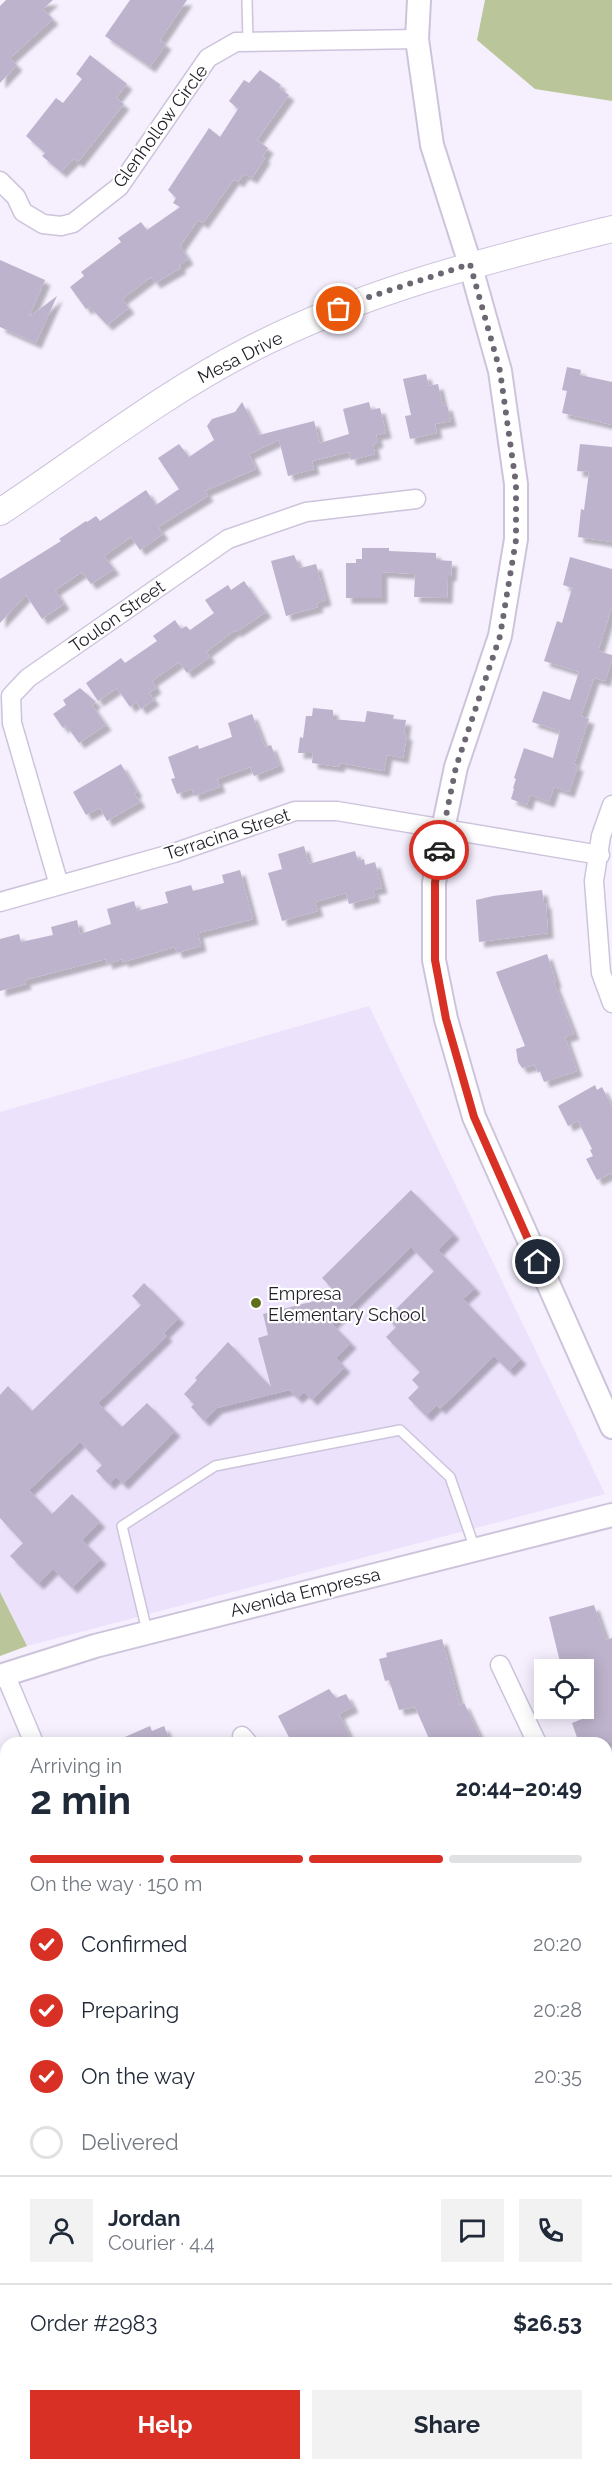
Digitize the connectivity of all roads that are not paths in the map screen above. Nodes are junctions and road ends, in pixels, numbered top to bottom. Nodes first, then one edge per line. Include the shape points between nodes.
1 (247, 0) edge
2 (419, 0) edge
3 (417, 39) junction
4 (248, 42) junction
5 (0, 181) edge
6 (612, 229) edge
7 (470, 264) junction
8 (416, 499) dead end
9 (0, 512) edge
10 (612, 805) edge
11 (442, 829) junction
12 (600, 855) junction
13 (59, 885) junction
14 (0, 902) edge
15 (612, 1003) edge
16 (612, 1427) edge
17 (612, 1515) edge
18 (475, 1550) junction
19 (148, 1632) junction
20 (500, 1665) dead end
21 (2, 1672) edge
22 (31, 1737) edge
23 (534, 1737) edge

1 - 4 lane
2 - 3 street
3 - 4 street, Glenhollow Circle
3 - 7 street via 432,145
4 - 5 street, Glenhollow Circle via 236,42 208,58 119,187 73,223 43,224 23,212 16,197
6 - 7 main road, Mesa Drive
7 - 9 main road, Mesa Drive via 357,301 248,351 188,384
7 - 11 street via 500,371 516,484 516,540 500,636 456,767
8 - 13 street, Toulon Street via 306,512 228,538 28,678 11,696 12,723
10 - 12 street via 601,836
11 - 12 street, Terracina Street
11 - 13 street, Terracina Street via 337,811 296,811 174,853
11 - 16 street via 435,883 435,960 446,1019 474,1117
12 - 15 street via 594,893 601,973
13 - 14 street, Terracina Street
17 - 18 street, Avenida Empressa
18 - 19 street, Avenida Empressa
18 - 19 lane via 450,1477 400,1430 215,1466 122,1526
19 - 21 street, Avenida Empressa
20 - 23 street
21 - 22 street

